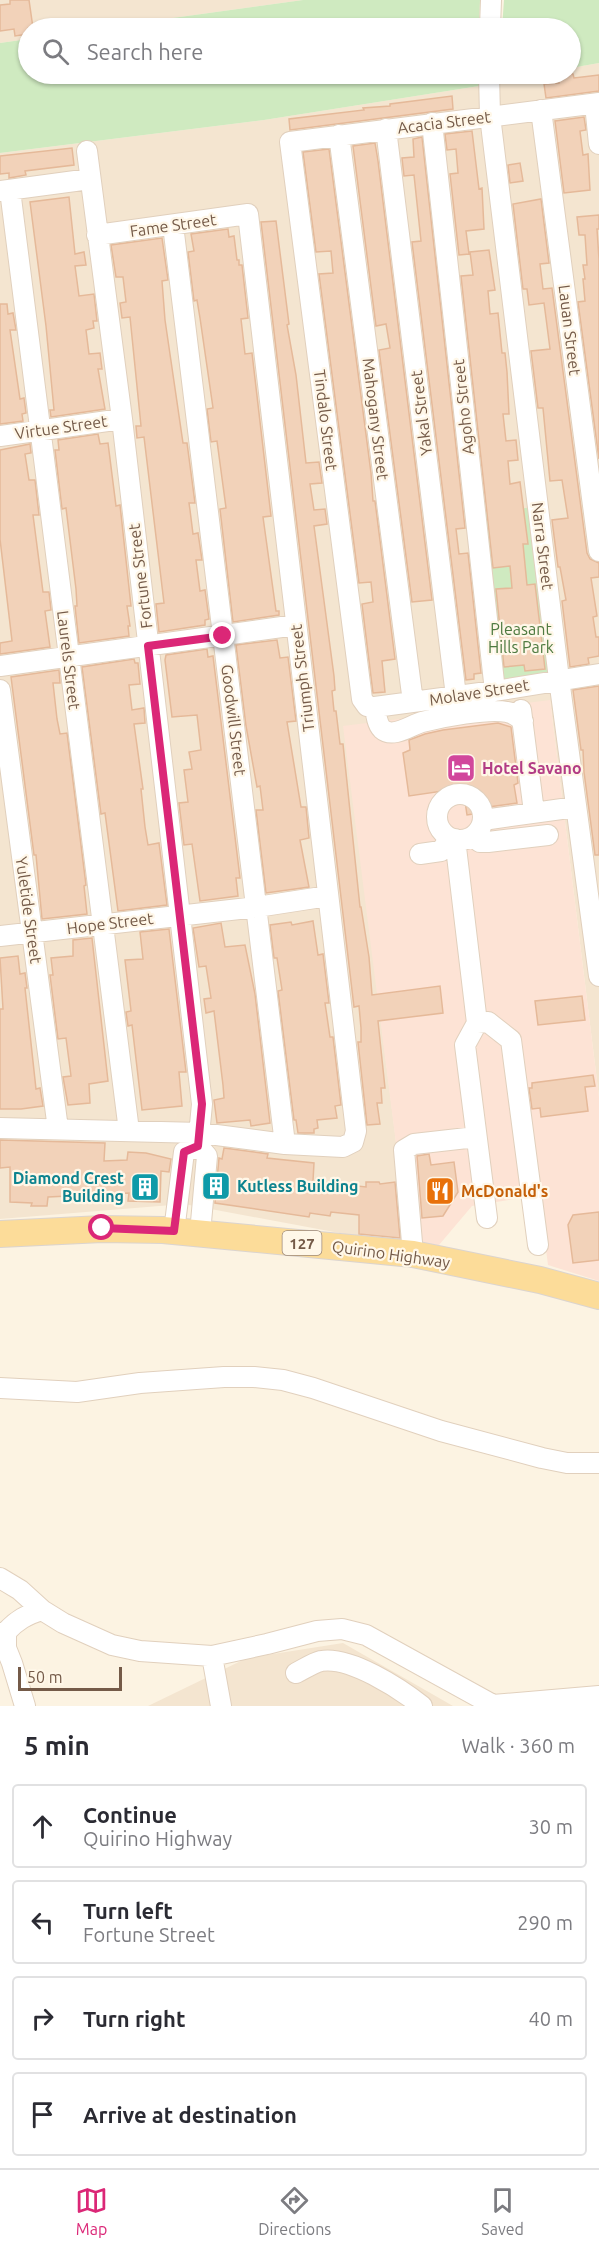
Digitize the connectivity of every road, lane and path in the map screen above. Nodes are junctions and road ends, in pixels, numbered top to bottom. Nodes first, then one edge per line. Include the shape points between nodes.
1 (491, 0) edge
2 (490, 18) edge
3 (489, 84) edge
4 (597, 103) edge
5 (541, 110) junction
6 (490, 116) junction
7 (432, 123) junction
8 (386, 129) junction
9 (339, 135) junction
10 (290, 142) joint
11 (599, 144) edge
12 (87, 151) dead end
13 (90, 179) junction
14 (5, 190) edge
15 (248, 214) joint
16 (173, 225) junction
17 (97, 235) junction
18 (122, 419) junction
19 (40, 430) junction
20 (0, 436) edge
21 (599, 551) edge
22 (296, 625) junction
23 (223, 636) junction
24 (148, 646) junction
25 (69, 657) junction
26 (0, 666) edge
27 (599, 674) edge
28 (559, 679) junction
29 (518, 687) junction
30 (0, 690) edge
31 (495, 691) junction
32 (456, 696) junction
33 (413, 702) junction
34 (369, 703) junction
35 (523, 721) junction
36 (576, 807) junction
37 (534, 812) junction
38 (483, 820) junction
39 (548, 835) dead end
40 (461, 838) junction
41 (420, 854) dead end
42 (328, 896) junction
43 (257, 907) junction
44 (180, 915) junction
45 (102, 923) junction
46 (32, 932) junction
47 (0, 936) edge
48 (599, 976) edge
49 (483, 1023) junction
50 (0, 1128) edge
51 (58, 1129) junction
52 (129, 1131) junction
53 (476, 1137) junction
54 (200, 1139) junction
55 (285, 1144) junction
56 (487, 1218) dead end
57 (174, 1231) junction
58 (200, 1233) junction
59 (0, 1234) edge
60 (538, 1245) dead end
61 (413, 1254) junction
62 (599, 1296) edge
63 (0, 1388) edge
64 (599, 1463) edge
65 (0, 1578) edge
66 (42, 1610) junction
67 (3, 1641) edge
68 (212, 1656) junction
69 (296, 1673) dead end
70 (599, 1696) edge
71 (26, 1706) edge
72 (221, 1706) edge
73 (422, 1706) edge

1 - 2 street
3 - 6 street, Narra Street
4 - 5 street, Acacia Street
4 - 11 street
5 - 6 street, Acacia Street
5 - 21 street, Lauan Street
6 - 7 street, Acacia Street
6 - 28 street, Narra Street
7 - 8 street, Acacia Street
7 - 31 street, Agoho Street
8 - 9 street, Acacia Street
8 - 32 street, Yakal Street
9 - 10 street, Acacia Street
9 - 33 street, Mahogany Street
10 - 34 street, Tindalo Street
12 - 13 street, Fortune Street
13 - 14 street
13 - 17 street, Fortune Street
14 - 19 street, Laurels Street
15 - 16 street, Fame Street
15 - 22 street, Triumph Street
16 - 17 street, Fame Street
16 - 23 street, Goodwill Street
17 - 18 street, Fortune Street
18 - 19 street, Virtue Street
18 - 24 street, Fortune Street
19 - 20 street, Virtue Street
19 - 25 street, Laurels Street
22 - 23 street
22 - 42 street, Triumph Street
23 - 24 street
23 - 43 street, Goodwill Street
24 - 25 street
24 - 44 street, Fortune Street
25 - 26 street
25 - 45 street, Laurels Street
27 - 28 street, Molave Street
28 - 29 street, Molave Street
28 - 36 street, Narra Street
29 - 31 street, Molave Street
29 - 35 street
30 - 46 street, Yuletide Street
31 - 32 street, Molave Street
32 - 33 street, Molave Street
33 - 34 street, Molave Street
34 - 35 street via 382,729 390,732 422,722 494,711 514,714
35 - 37 street
36 - 37 street
36 - 48 street, Narra Street
37 - 38 street
38 - 40 street via 479,831
38 - 40 street via 482,809 473,797 452,795 441,804 437,818 444,833
39 - 40 street via 488,842
40 - 41 street via 441,851
40 - 49 street
42 - 43 street, Hope Street
42 - 55 street, Triumph Street via 356,1131 352,1142 343,1147
43 - 44 street, Hope Street
43 - 55 street, Goodwill Street
44 - 45 street, Hope Street
44 - 54 street, Fortune Street via 202,1104
45 - 46 street, Hope Street
45 - 52 street, Laurels Street
46 - 47 street, Hope Street
46 - 51 street, Yuletide Street
49 - 53 street via 465,1045
49 - 60 street via 511,1040
50 - 51 street
51 - 52 street
52 - 54 street
53 - 56 street
53 - 61 street via 414,1144 404,1150
54 - 55 street
54 - 57 street via 184,1152
54 - 58 street, Fortune Street via 207,1156
57 - 58 main road, Quirino Highway / 127
57 - 59 main road, Quirino Highway / 127 via 102,1228
58 - 61 main road, Quirino Highway / 127
61 - 62 main road, Quirino Highway / 127
63 - 64 street via 77,1392 140,1383 263,1378 313,1388 441,1431 542,1458
65 - 66 street
66 - 67 street via 19,1618
66 - 68 street via 111,1645 159,1654
67 - 71 street
68 - 70 street via 317,1631 342,1629 366,1635 493,1705
68 - 72 street
69 - 73 street via 319,1661 345,1661

